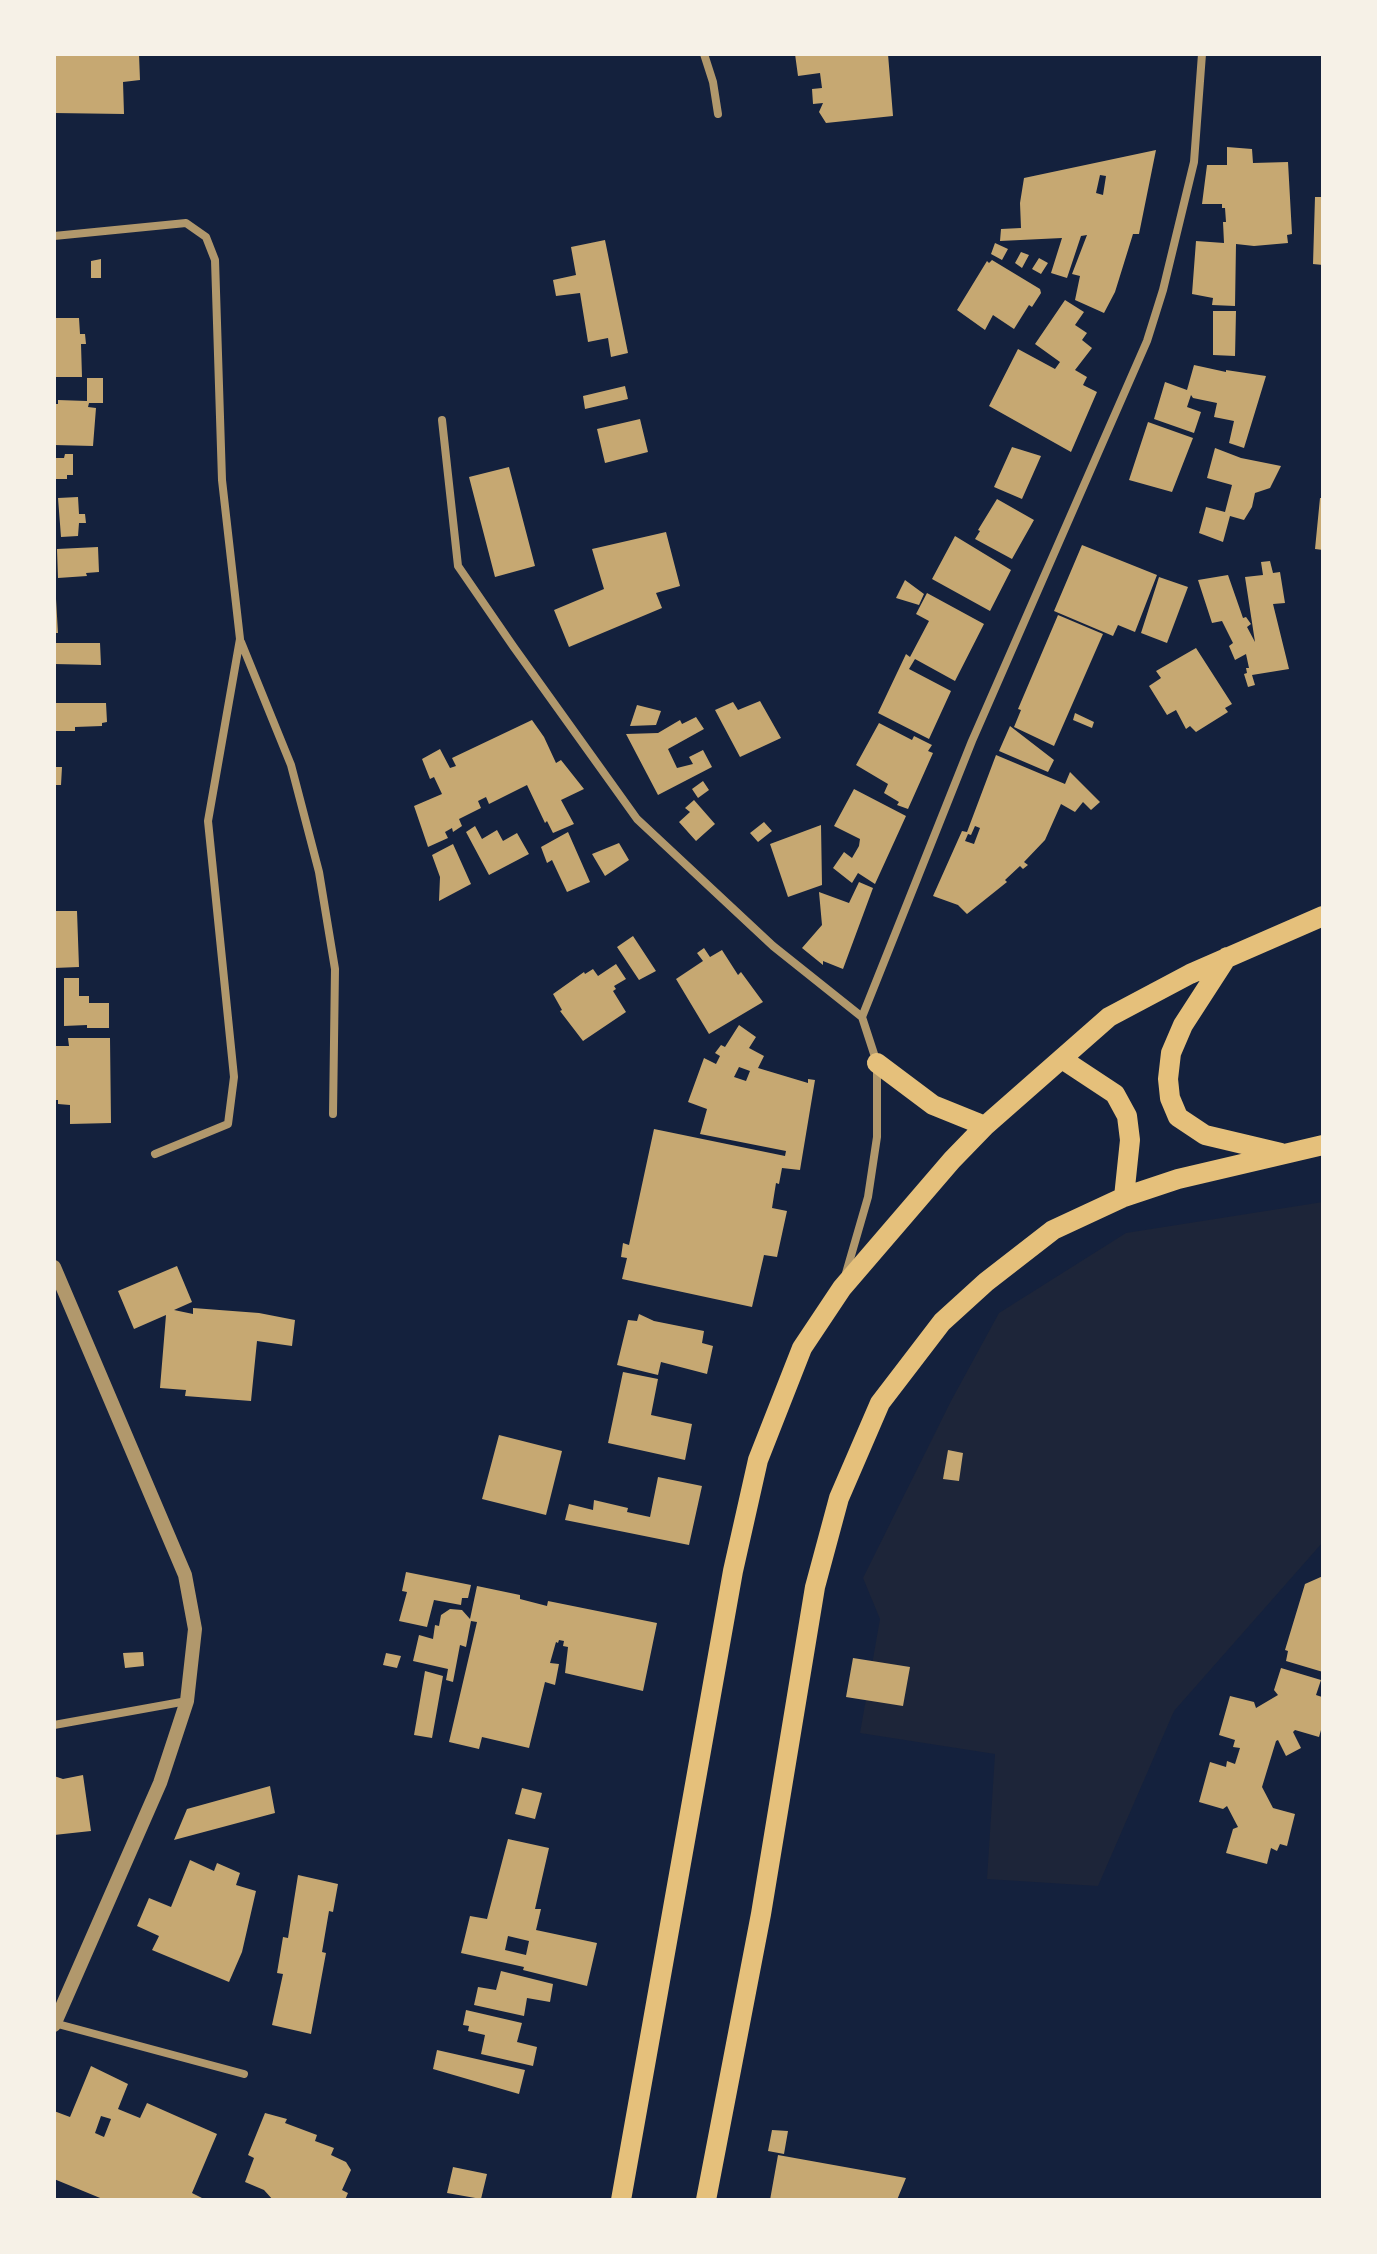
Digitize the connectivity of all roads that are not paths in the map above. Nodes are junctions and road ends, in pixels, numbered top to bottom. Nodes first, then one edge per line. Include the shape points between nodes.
1 (704, 54) edge
2 (1202, 54) edge
3 (718, 114) dead end
4 (54, 236) edge
5 (442, 420) dead end
6 (240, 639) junction
7 (1323, 916) edge
8 (1227, 957) junction
9 (862, 1017) junction
10 (1062, 1059) junction
11 (877, 1063) junction
12 (333, 1114) dead end
13 (985, 1126) junction
14 (1323, 1145) edge
15 (155, 1154) dead end
16 (1284, 1154) junction
17 (1124, 1197) junction
18 (54, 1267) edge
19 (842, 1288) junction
20 (187, 1701) junction
21 (54, 1725) edge
22 (54, 2024) edge
23 (244, 2074) dead end
24 (621, 2200) edge
25 (706, 2200) edge

1 - 3 street
2 - 9 street via 1194,162 1147,341 972,741
4 - 6 street via 186,223 206,237 215,260 222,480
5 - 9 street via 458,566 513,646 637,819 773,946
6 - 12 street via 291,765 319,872 335,969
6 - 15 street via 208,821 234,1077 228,1124
7 - 8 main road
8 - 10 main road via 1109,1017
8 - 16 main road via 1171,1053 1170,1098 1178,1117 1205,1135
9 - 11 street
10 - 13 main road
10 - 17 main road via 1115,1094 1127,1116
11 - 13 main road via 933,1105
11 - 19 street via 877,1137 868,1197
13 - 19 main road
14 - 16 main road
16 - 17 main road
17 - 25 main road via 1053,1230 942,1322 880,1403 839,1498 815,1587 761,1914
18 - 20 street via 185,1575 195,1629
19 - 24 main road via 802,1348 758,1460 733,1571
20 - 21 street
20 - 22 street via 160,1783
22 - 23 street

